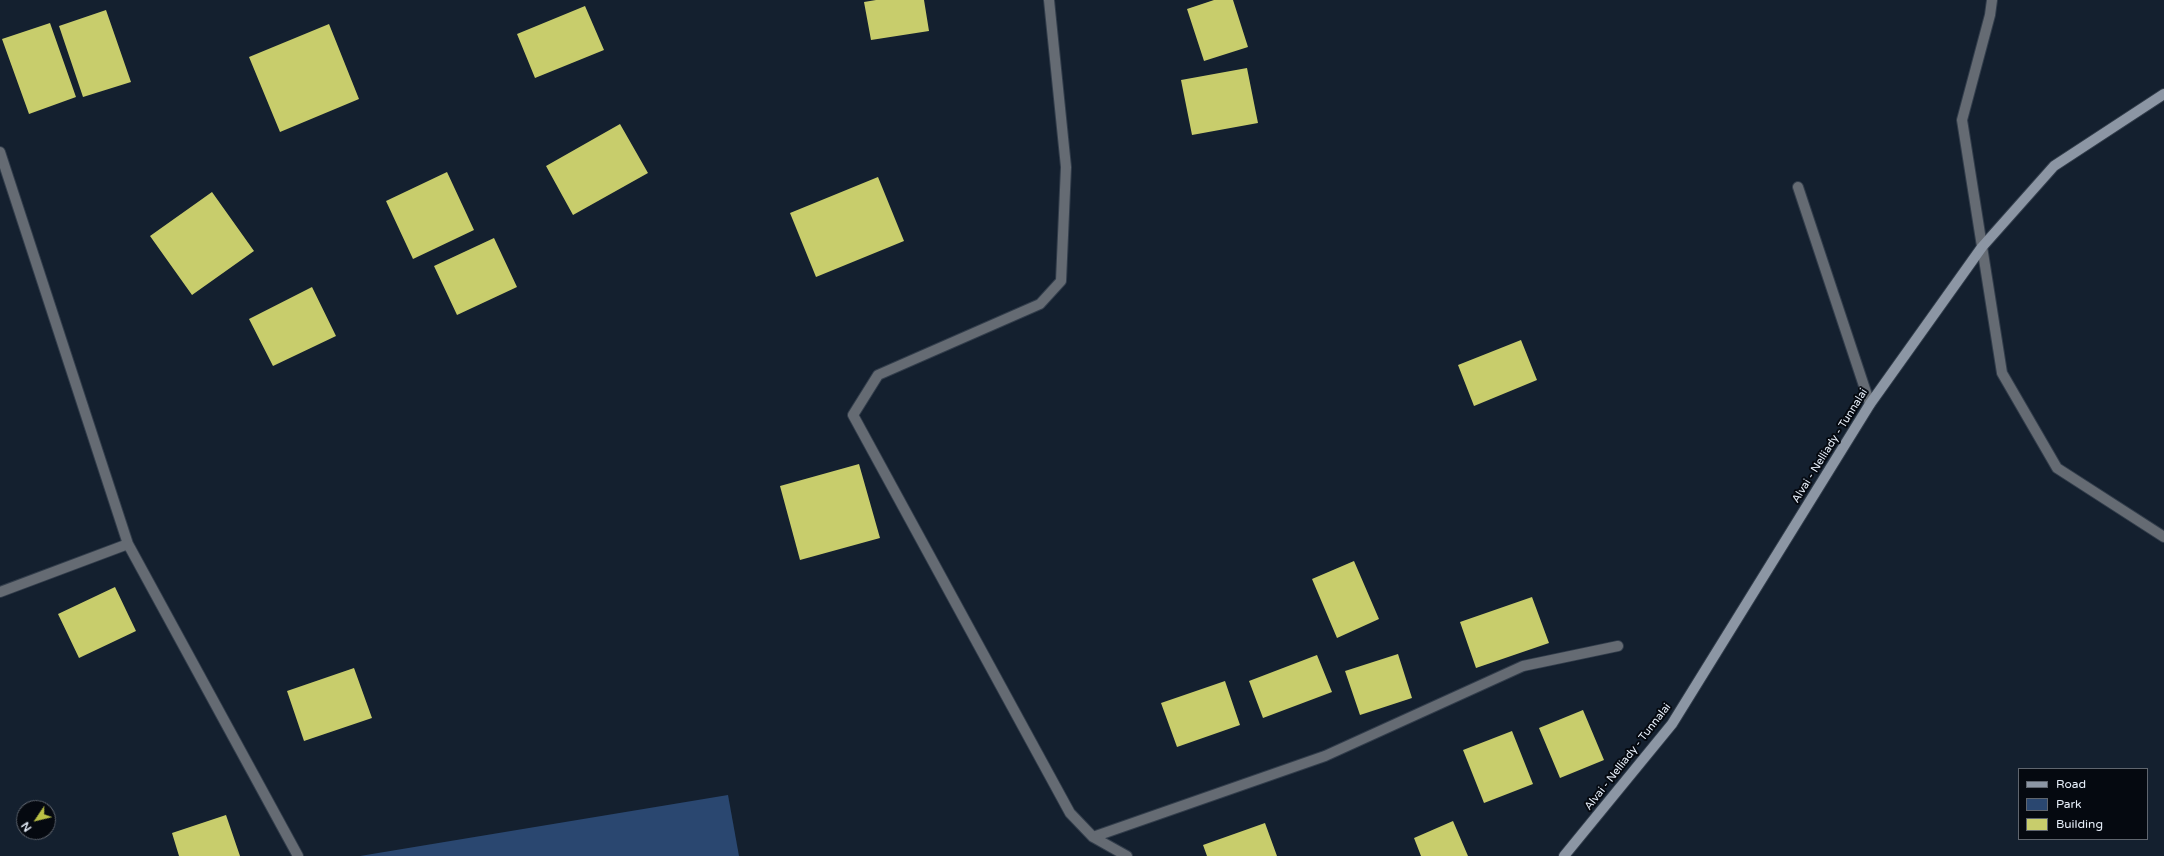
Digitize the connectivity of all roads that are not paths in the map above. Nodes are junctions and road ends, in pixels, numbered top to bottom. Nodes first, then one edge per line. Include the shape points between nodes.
1 (1048, 0) edge
2 (1992, 0) edge
3 (2164, 94) edge
4 (0, 152) edge
5 (1798, 187) dead end
6 (1982, 247) junction
7 (1870, 404) junction
8 (2164, 537) edge
9 (128, 544) junction
10 (0, 592) edge
11 (1618, 646) dead end
12 (1093, 837) junction
13 (298, 856) edge
14 (1127, 856) edge
15 (1564, 856) edge

1 - 12 street via 1066,167 1061,281 1040,304 878,376 852,414 1070,812
2 - 6 street via 1962,120
3 - 6 main road, Alvai - Nelliady - Tunnalai via 2054,166
4 - 9 street
5 - 7 street
6 - 7 main road, Alvai - Nelliady - Tunnalai
6 - 8 street via 2002,372 2057,468
7 - 15 main road, Alvai - Nelliady - Tunnalai via 1672,724
9 - 10 street
9 - 13 street
11 - 12 street via 1523,666 1325,756
12 - 14 street

